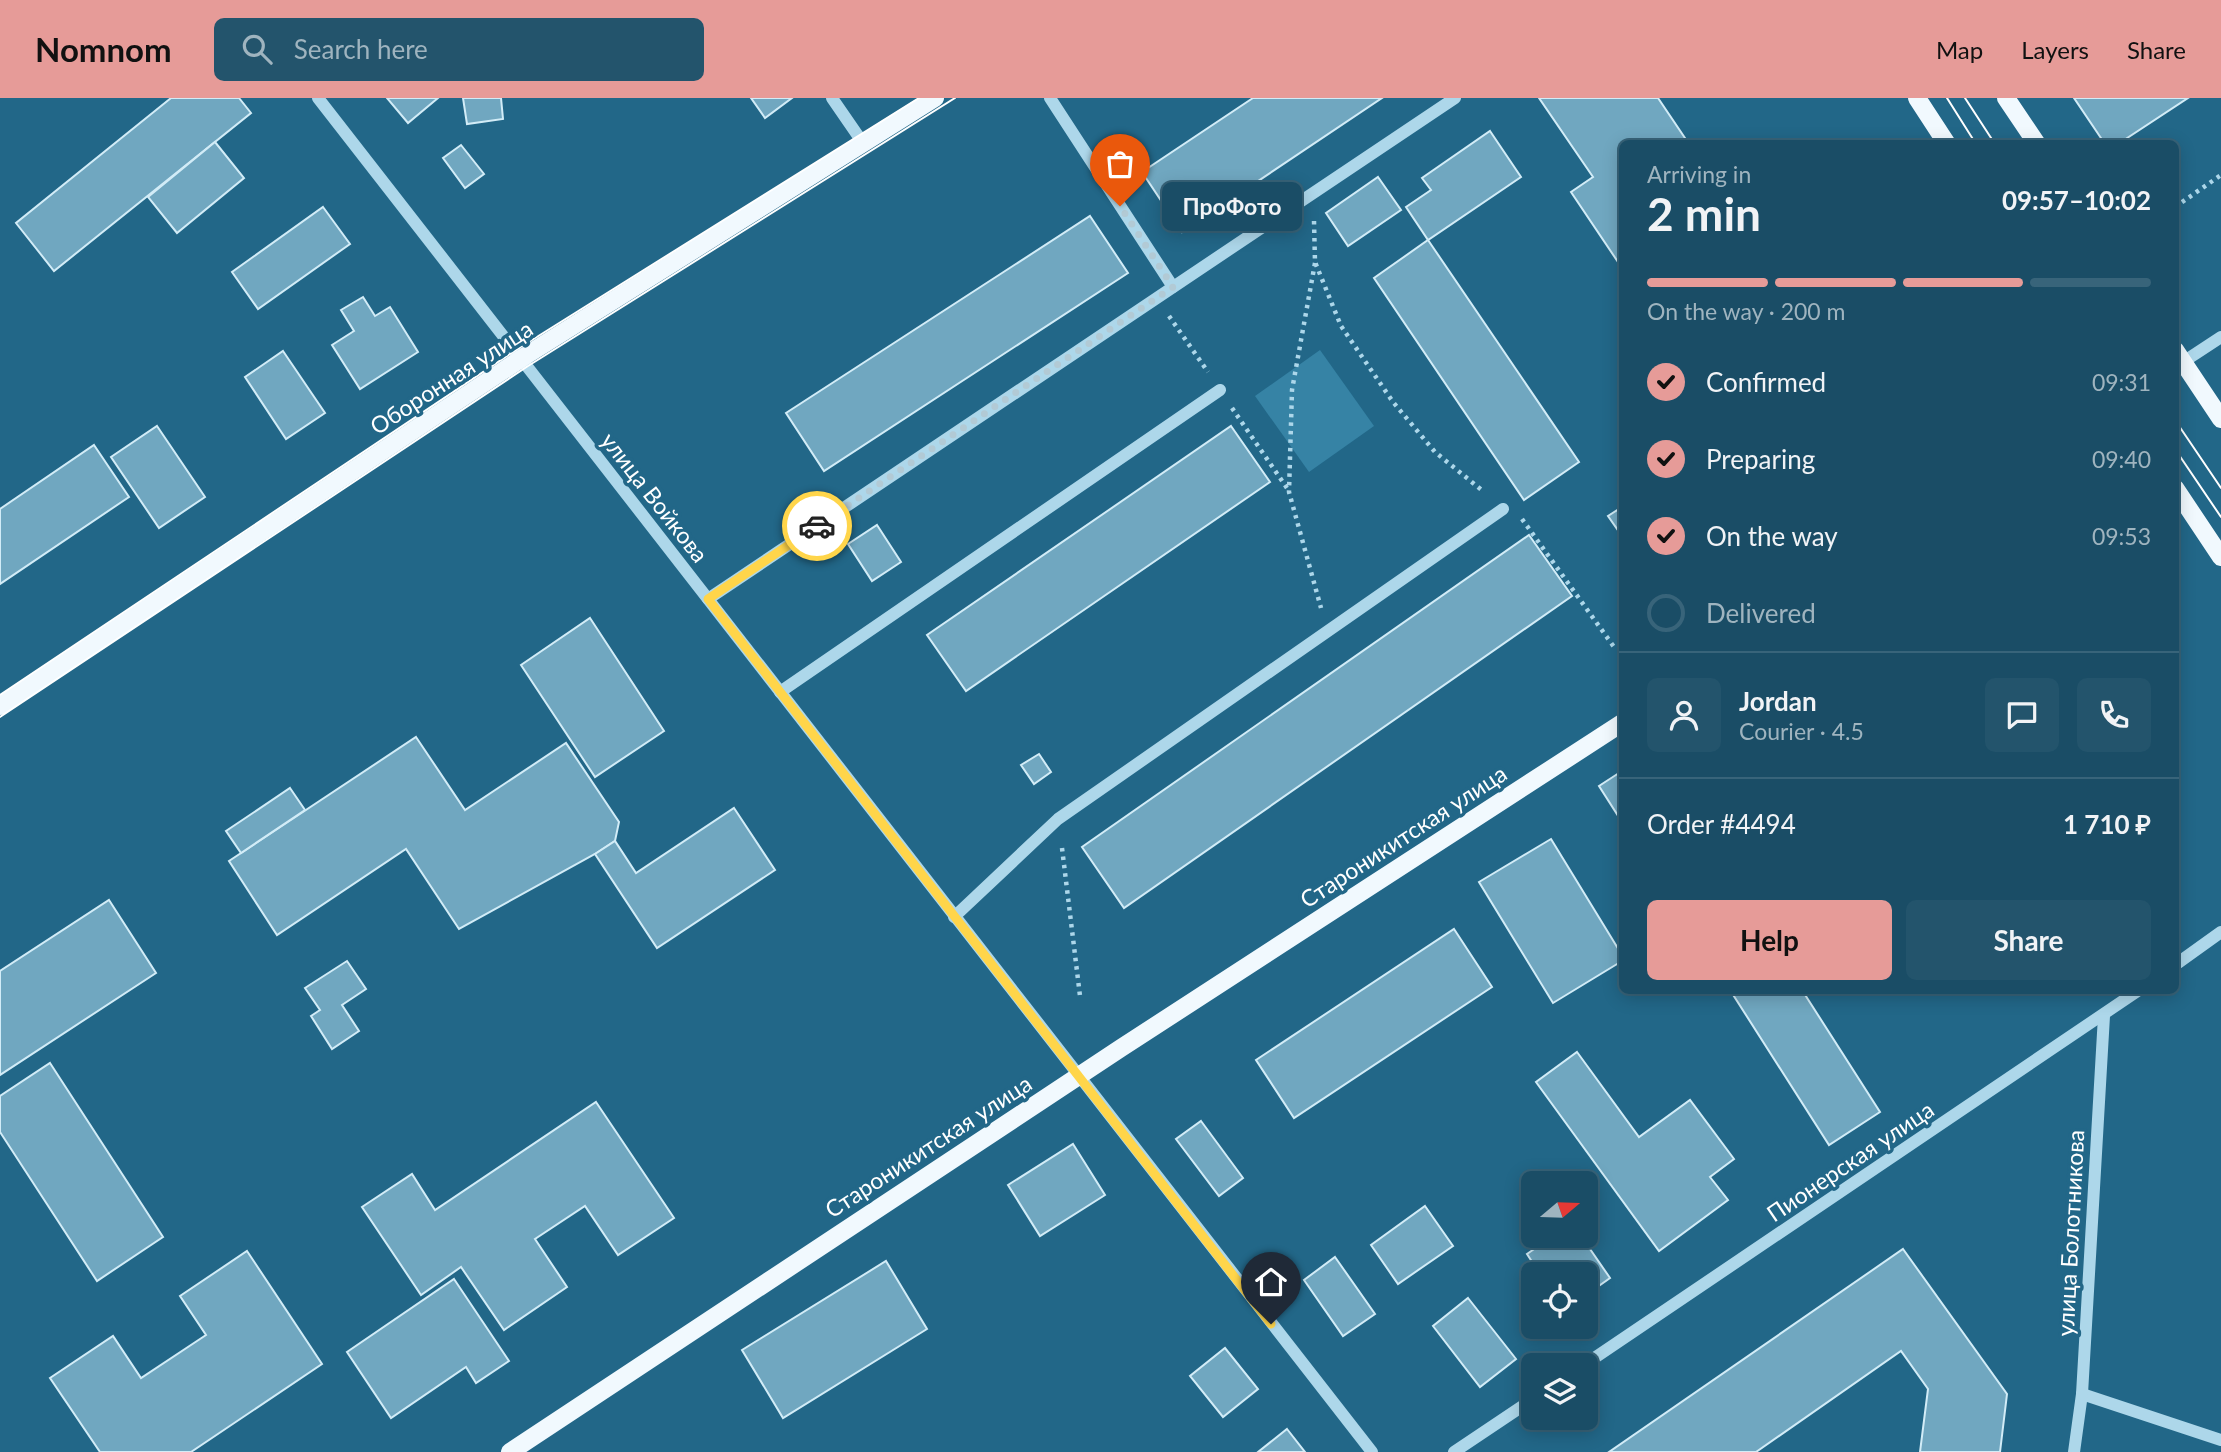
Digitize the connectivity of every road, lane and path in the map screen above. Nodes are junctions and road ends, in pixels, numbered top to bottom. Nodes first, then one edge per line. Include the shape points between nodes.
1 (318, 98) edge
2 (832, 98) edge
3 (935, 98) edge
4 (1050, 98) edge
5 (1455, 98) edge
6 (1917, 98) edge
7 (2007, 98) edge
8 (1944, 140) edge
9 (2034, 140) edge
10 (863, 143) junction
11 (2221, 175) edge
12 (2179, 204) edge
13 (1315, 217) dead end
14 (1315, 262) junction
15 (1173, 287) junction
16 (2221, 337) edge
17 (522, 358) junction
18 (2179, 358) edge
19 (2179, 360) edge
20 (1220, 390) dead end
21 (2221, 419) edge
22 (2179, 494) edge
23 (1503, 509) junction
24 (2221, 557) edge
25 (708, 599) junction
26 (1327, 632) junction
27 (1614, 647) dead end
28 (780, 692) junction
29 (0, 706) edge
30 (1619, 725) edge
31 (1058, 819) junction
32 (954, 918) junction
33 (2221, 932) edge
34 (2179, 962) edge
35 (2134, 994) edge
36 (1080, 996) dead end
37 (2104, 1016) junction
38 (1078, 1077) junction
39 (1598, 1356) edge
40 (2082, 1394) junction
41 (1521, 1407) edge
42 (2221, 1440) edge
43 (510, 1452) edge
44 (1372, 1452) edge
45 (1454, 1452) edge
46 (2074, 1452) edge

1 - 17 street, улица Войкова
2 - 10 street
3 - 10 main road, Оборонная улица
4 - 15 street
5 - 15 street
6 - 8 main road
7 - 9 main road
10 - 17 main road, Оборонная улица
11 - 12 path
13 - 14 path
14 - 23 path via 1341,326 1393,402 1435,452
14 - 26 path via 1292,390 1289,492
15 - 25 street
16 - 18 street
17 - 25 street, улица Войкова
17 - 29 main road, Оборонная улица
19 - 21 main road
20 - 28 street
22 - 24 main road
23 - 26 street
23 - 27 path via 1524,520
25 - 28 street, улица Войкова
26 - 31 street
28 - 32 street, улица Войкова
30 - 38 main road, Староникитская улица
31 - 32 street
31 - 36 path
32 - 38 street, улица Войкова
33 - 34 street
35 - 37 street, Пионерская улица
37 - 39 street, Пионерская улица
37 - 40 street, улица Болотникова
38 - 43 main road, Староникитская улица
38 - 44 street, улица Войкова
40 - 42 street
40 - 46 street, улица Болотникова
41 - 45 street

